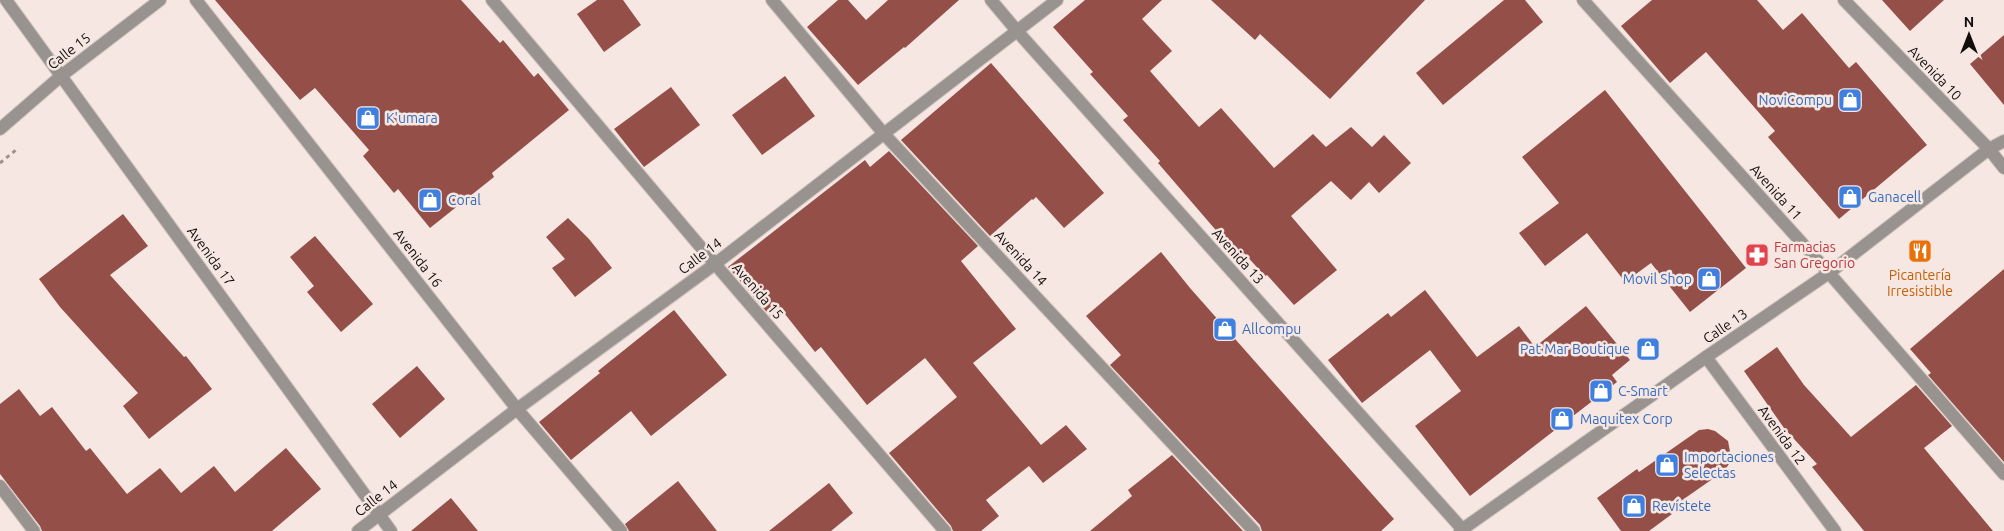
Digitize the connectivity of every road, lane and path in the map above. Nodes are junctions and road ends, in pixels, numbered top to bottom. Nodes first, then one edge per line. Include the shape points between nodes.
1 (6, 0) edge
2 (160, 0) edge
3 (196, 0) edge
4 (492, 0) edge
5 (772, 0) edge
6 (991, 0) edge
7 (1057, 0) edge
8 (1583, 0) edge
9 (1844, 0) edge
10 (1017, 31) junction
11 (60, 76) junction
12 (0, 129) edge
13 (884, 134) junction
14 (2004, 141) edge
15 (1989, 149) junction
16 (2004, 168) edge
17 (715, 264) junction
18 (1829, 273) junction
19 (1706, 357) junction
20 (517, 409) junction
21 (2004, 474) edge
22 (0, 486) edge
23 (379, 514) junction
24 (1462, 530) edge
25 (34, 531) edge
26 (358, 531) edge
27 (391, 531) edge
28 (621, 531) edge
29 (945, 531) edge
30 (1254, 531) edge
31 (1835, 531) edge

1 - 11 street, Avenida 17
2 - 11 street, Calle 15
3 - 20 street, Avenida 16
4 - 17 street, Avenida 15
5 - 13 street, Avenida 14
6 - 10 street, Avenida 13
7 - 10 street, Calle 14
8 - 18 street, Avenida 11
9 - 15 street, Avenida 10
10 - 13 street, Calle 14
10 - 24 street, Avenida 13
11 - 12 street, Calle 15
11 - 23 street, Avenida 17
13 - 17 street, Calle 14
13 - 30 street, Avenida 14
14 - 15 street, Calle 13
15 - 16 street, Avenida 10
15 - 18 street, Calle 13
17 - 20 street, Calle 14
17 - 29 street, Avenida 15
18 - 19 street, Calle 13
18 - 21 street, Avenida 11
19 - 24 street, Calle 13
19 - 31 street, Avenida 12
20 - 23 street, Calle 14
20 - 28 street, Avenida 16
22 - 25 street
23 - 26 street, Calle 14
23 - 27 street, Avenida 17

